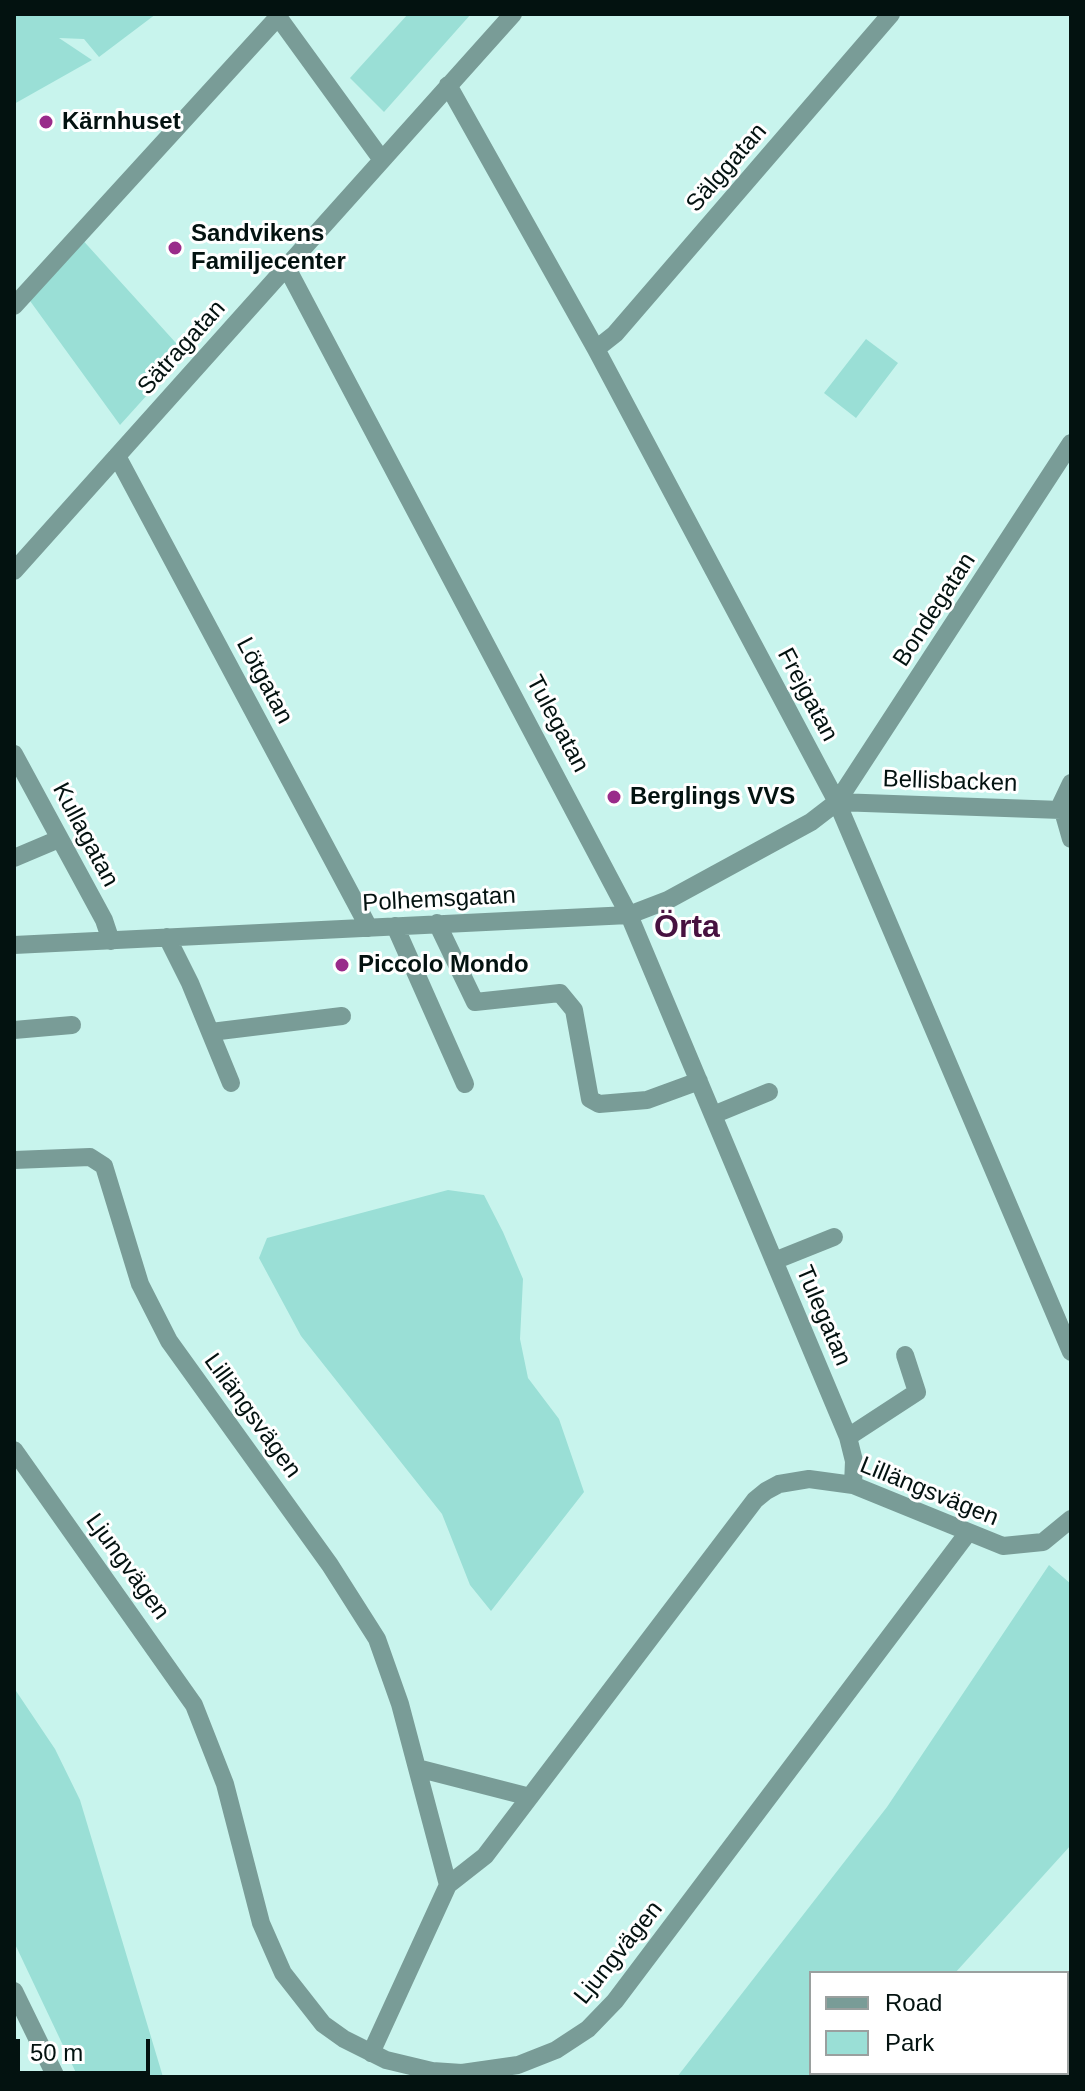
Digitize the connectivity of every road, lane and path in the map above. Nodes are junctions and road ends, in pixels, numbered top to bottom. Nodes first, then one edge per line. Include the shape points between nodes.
1 (513, 14) edge
2 (891, 14) edge
3 (277, 16) edge
4 (448, 85) junction
5 (382, 160) junction
6 (287, 268) junction
7 (14, 306) edge
8 (596, 349) junction
9 (1071, 443) edge
10 (117, 456) junction
11 (14, 571) edge
12 (14, 754) edge
13 (1071, 783) edge
14 (837, 802) junction
15 (1061, 810) junction
16 (59, 839) junction
17 (1071, 839) edge
18 (14, 858) edge
19 (629, 915) junction
20 (437, 923) junction
21 (395, 926) junction
22 (369, 928) junction
23 (167, 937) junction
24 (111, 941) junction
25 (14, 945) edge
26 (342, 1016) dead end
27 (72, 1025) dead end
28 (14, 1030) edge
29 (211, 1032) junction
30 (699, 1081) junction
31 (231, 1083) dead end
32 (465, 1084) dead end
33 (769, 1092) dead end
34 (713, 1115) junction
35 (14, 1160) edge
36 (834, 1237) dead end
37 (774, 1261) junction
38 (1071, 1352) edge
39 (905, 1355) dead end
40 (848, 1437) junction
41 (14, 1450) edge
42 (853, 1485) junction
43 (1071, 1519) edge
44 (967, 1534) junction
45 (417, 1768) junction
46 (530, 1797) junction
47 (448, 1885) junction
48 (14, 1991) edge
49 (371, 2053) junction
50 (56, 2077) edge

1 - 4 street, Sätragatan
2 - 8 street, Sälggatan via 615,334
3 - 5 street
3 - 7 street
4 - 5 street, Sätragatan
4 - 8 street, Frejgatan
5 - 6 street, Sätragatan
6 - 10 street, Sätragatan
6 - 19 street, Tulegatan
8 - 14 street, Frejgatan
9 - 14 street, Bondegatan
10 - 11 street, Sätragatan
10 - 22 street, Lötgatan
12 - 16 street, Kullagatan
13 - 15 street
14 - 15 street, Bellisbacken
14 - 19 street, Polhemsgatan via 811,822 668,900
14 - 38 street, Frejgatan
15 - 17 street
16 - 18 street
16 - 24 street, Kullagatan
19 - 20 street, Polhemsgatan
19 - 30 street, Tulegatan
20 - 21 street, Polhemsgatan
20 - 30 street via 475,1002 560,993 574,1010 590,1099 599,1104 647,1100
21 - 22 street, Polhemsgatan
21 - 32 street
22 - 23 street, Polhemsgatan
23 - 24 street, Polhemsgatan
23 - 29 street
24 - 25 street, Polhemsgatan
26 - 29 street
27 - 28 street
29 - 31 street
30 - 34 street, Tulegatan
33 - 34 street
34 - 37 street, Tulegatan
35 - 45 street, Lillängsvägen via 90,1157 104,1166 140,1284 169,1341 377,1639
36 - 37 street
37 - 40 street, Tulegatan
39 - 40 street via 917,1392
40 - 42 street, Tulegatan
41 - 49 street, Ljungvägen via 194,1705 225,1784 261,1923 283,1973 323,2024
42 - 44 street, Lillängsvägen
42 - 46 street, Lillängsvägen via 794,1480 755,1500
43 - 44 street, Lillängsvägen via 1032,1546 1003,1546
44 - 49 street, Ljungvägen via 615,2001 588,2029 528,2062 462,2073 432,2071
45 - 46 street
45 - 47 street, Lillängsvägen
46 - 47 street, Lillängsvägen via 476,1866
47 - 49 street, Lillängsvägen
48 - 50 street

